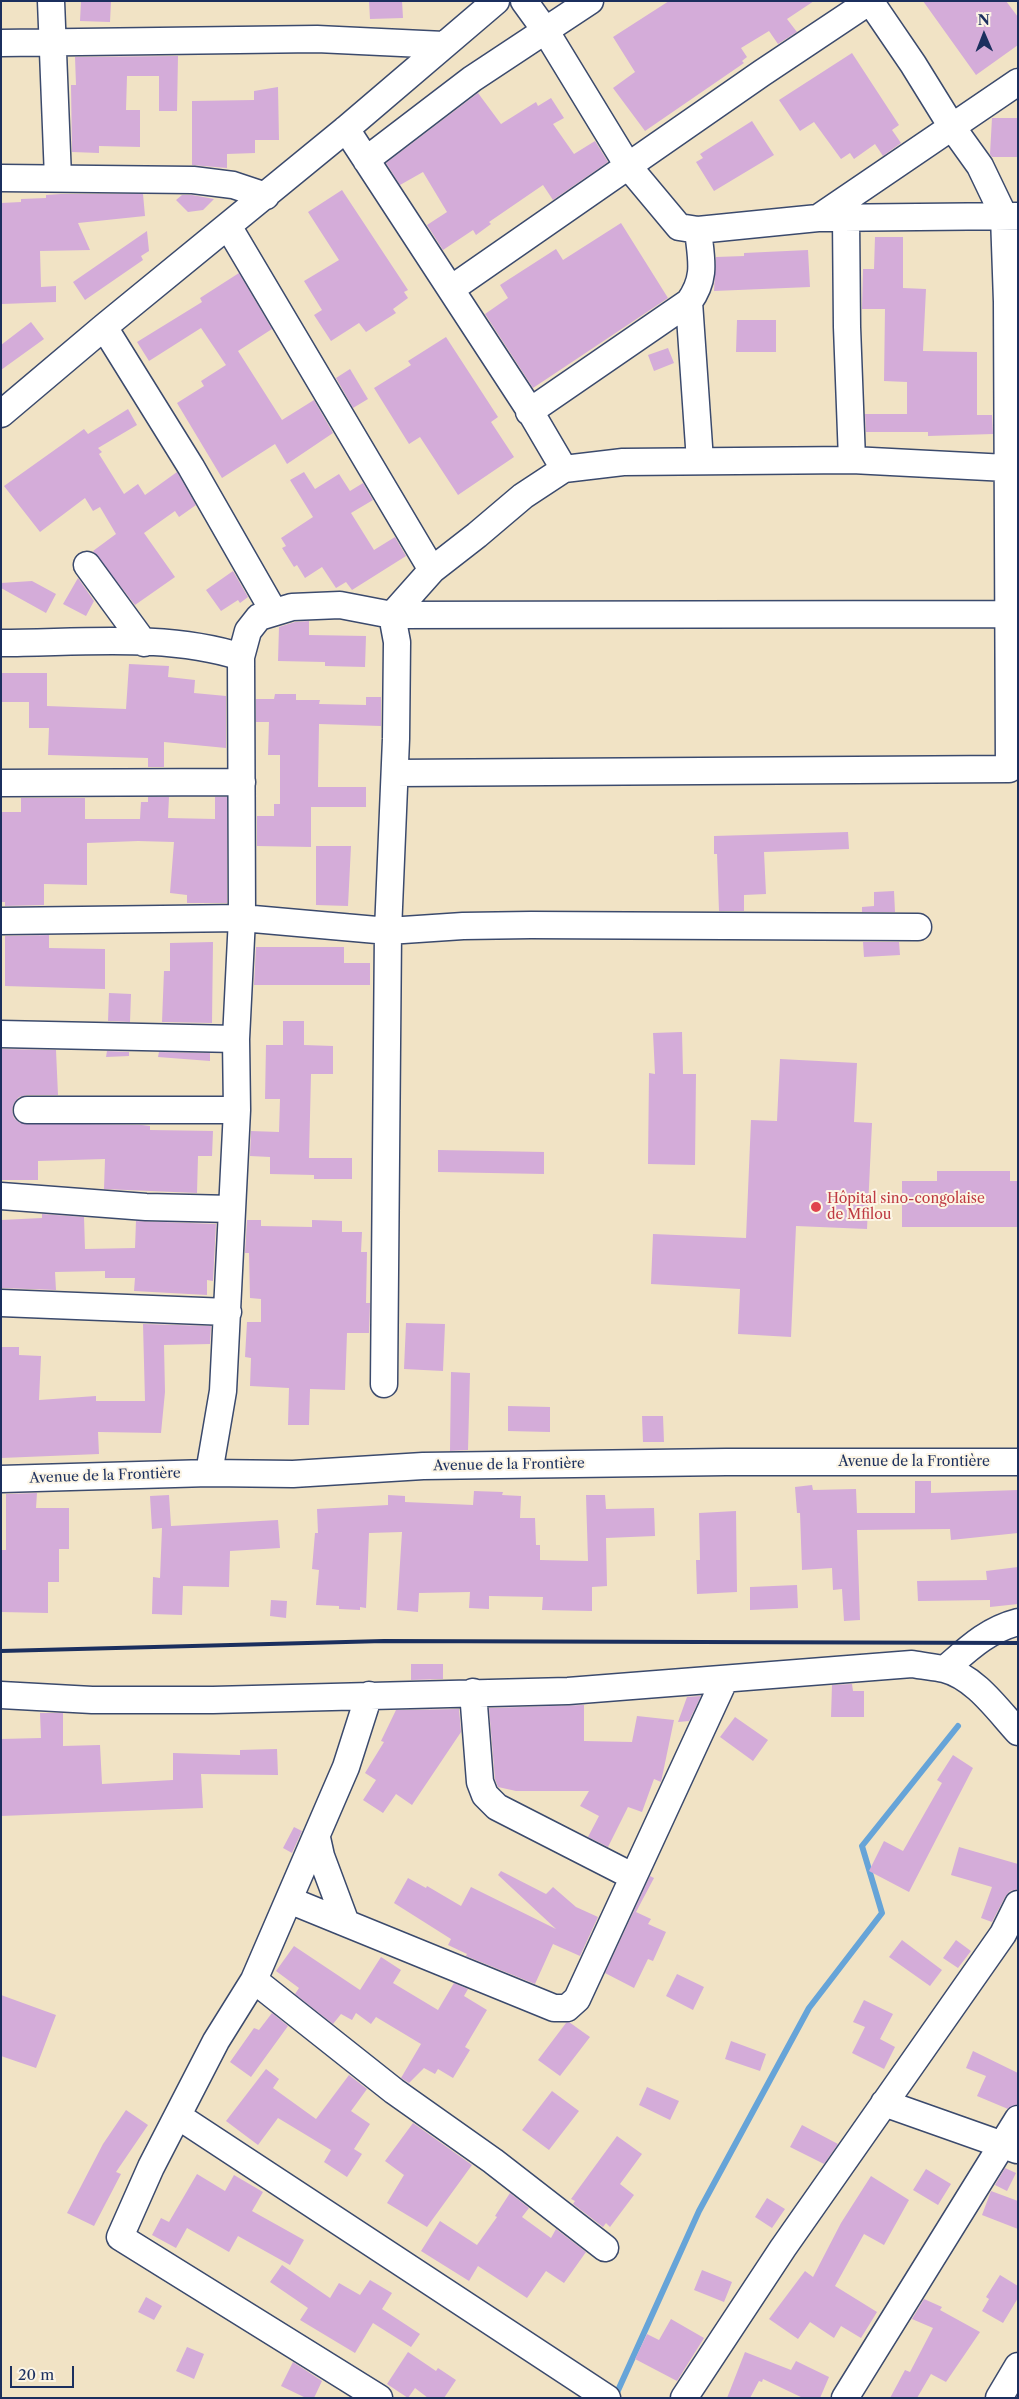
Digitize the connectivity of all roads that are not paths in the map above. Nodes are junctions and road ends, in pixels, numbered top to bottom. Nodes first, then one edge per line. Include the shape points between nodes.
1 (50, 1) edge
2 (496, 1) edge
3 (524, 1) edge
4 (590, 1) edge
5 (870, 1) edge
6 (545, 30) junction
7 (52, 43) junction
8 (1, 44) edge
9 (444, 45) junction
10 (1018, 82) edge
11 (952, 127) junction
12 (346, 129) junction
13 (366, 160) junction
14 (628, 166) junction
15 (1, 178) edge
16 (58, 178) junction
17 (266, 196) junction
18 (1011, 216) edge
19 (818, 218) junction
20 (846, 218) junction
21 (228, 226) junction
22 (698, 230) junction
23 (451, 290) junction
24 (689, 302) junction
25 (104, 327) junction
26 (1012, 367) edge
27 (529, 412) junction
28 (1, 414) edge
29 (852, 460) junction
30 (700, 462) junction
31 (1007, 468) junction
32 (564, 469) junction
33 (1013, 525) edge
34 (87, 565) dead end
35 (432, 570) junction
36 (274, 612) junction
37 (1009, 614) junction
38 (392, 615) junction
39 (144, 642) junction
40 (1, 643) edge
41 (241, 657) junction
42 (1013, 678) edge
43 (395, 773) junction
44 (242, 782) junction
45 (1, 783) edge
46 (242, 918) junction
47 (1, 921) edge
48 (918, 927) dead end
49 (388, 931) junction
50 (1, 1034) edge
51 (236, 1039) junction
52 (27, 1110) dead end
53 (237, 1110) junction
54 (1, 1196) edge
55 (232, 1209) junction
56 (1, 1303) edge
57 (228, 1312) junction
58 (384, 1384) dead end
59 (1018, 1462) edge
60 (209, 1473) junction
61 (1, 1479) edge
62 (1018, 1622) edge
63 (945, 1669) junction
64 (724, 1681) junction
65 (473, 1692) junction
66 (1, 1695) edge
67 (369, 1696) junction
68 (1018, 1732) edge
69 (317, 1838) junction
70 (632, 1876) junction
71 (289, 1900) junction
72 (1018, 1904) edge
73 (346, 1923) junction
74 (1011, 1937) edge
75 (254, 1980) junction
76 (884, 2103) junction
77 (178, 2116) junction
78 (1018, 2119) edge
79 (1010, 2147) edge
80 (605, 2248) dead end
81 (1018, 2366) edge
82 (379, 2398) edge
83 (608, 2398) edge
84 (684, 2398) edge
85 (845, 2398) edge
86 (999, 2398) edge

1 - 7 street
2 - 9 street
3 - 6 street
4 - 6 street
5 - 11 street
5 - 14 street
6 - 13 street via 472,79
6 - 14 street
7 - 8 street
7 - 9 street via 317,39
7 - 16 street
9 - 12 street
10 - 11 street
11 - 18 street
11 - 19 street
12 - 13 street
12 - 17 street
13 - 23 street
14 - 22 street via 678,228
14 - 23 street
15 - 16 street
16 - 17 street via 201,180 234,185
17 - 21 street
18 - 20 street
18 - 26 street via 1007,302
19 - 20 street
19 - 22 street
20 - 29 street
21 - 25 street
21 - 35 street
22 - 24 street via 702,272 698,288
23 - 27 street
24 - 27 street
24 - 30 street
25 - 28 street
25 - 36 street via 192,468
26 - 31 street
27 - 32 street
29 - 30 street
29 - 31 street
30 - 32 street via 622,462
31 - 33 street
32 - 35 street via 522,496
33 - 37 street
34 - 39 street
35 - 38 street
36 - 38 street via 292,607 340,605
36 - 41 street via 259,617 248,632
37 - 38 street
37 - 42 street
38 - 43 street via 398,642
39 - 40 street
39 - 41 street via 196,645
41 - 44 street
42 - 43 street via 1009,769
43 - 49 street
44 - 45 street
44 - 46 street
46 - 47 street
46 - 49 street
46 - 51 street
48 - 49 street via 531,925
49 - 58 street
50 - 51 street
51 - 53 street
52 - 53 street
53 - 55 street
54 - 55 street via 146,1207
55 - 57 street
56 - 57 street
57 - 60 street via 222,1391
59 - 60 street, Avenue de la Frontière via 423,1466 293,1474
60 - 61 street, Avenue de la Frontière
62 - 63 street via 999,1627
63 - 64 street via 912,1664
63 - 68 street via 976,1687
64 - 65 street via 568,1691
64 - 70 street
65 - 67 street
65 - 70 street via 480,1782 485,1795 497,1806
66 - 67 street via 92,1700
67 - 69 street via 346,1767
69 - 71 street
69 - 73 street
70 - 73 street via 577,1999 567,2008 554,2008
71 - 73 street
71 - 75 street
72 - 74 street
74 - 76 street
75 - 77 street via 216,2041
75 - 80 street via 394,2091 493,2161
76 - 79 street
76 - 84 street
77 - 82 street via 120,2236
77 - 83 street
78 - 79 street
79 - 85 street
81 - 86 street

